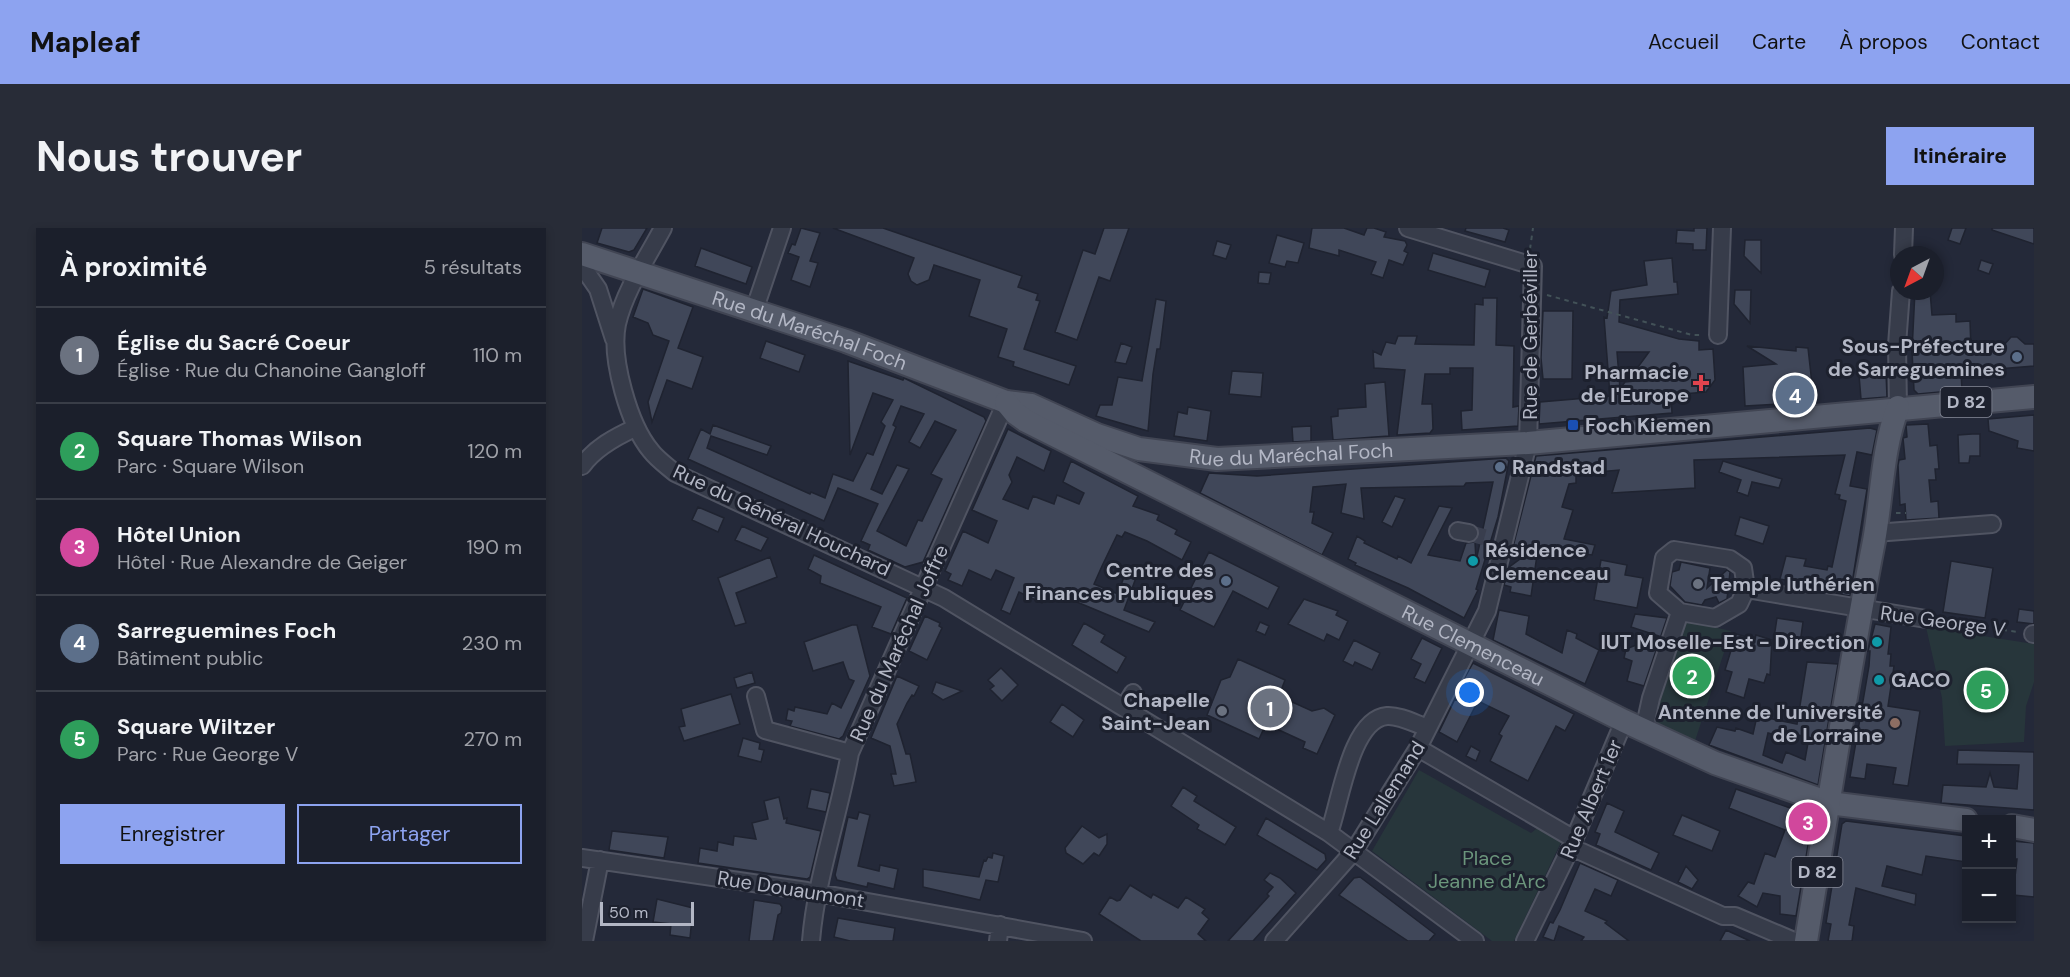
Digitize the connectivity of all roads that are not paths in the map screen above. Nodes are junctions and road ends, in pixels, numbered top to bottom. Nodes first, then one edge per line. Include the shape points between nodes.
1 (663, 228) edge
2 (782, 228) edge
3 (1408, 228) edge
4 (1722, 228) edge
5 (1904, 228) edge
6 (1903, 246) edge
7 (582, 254) edge
8 (582, 266) edge
9 (639, 274) junction
10 (1900, 300) edge
11 (754, 311) junction
12 (1718, 335) road end
13 (615, 343) junction
14 (2034, 397) edge
15 (1006, 402) junction
16 (1898, 407) junction
17 (635, 428) junction
18 (1528, 443) junction
19 (1093, 444) junction
20 (1127, 445) junction
21 (582, 466) edge
22 (1120, 470) junction
23 (1992, 524) dead end
24 (1875, 533) junction
25 (1497, 541) joint
26 (924, 588) junction
27 (1746, 589) junction
28 (1860, 609) junction
29 (1680, 612) junction
30 (1926, 619) road end
31 (1471, 643) junction
32 (756, 696) dead end
33 (1634, 725) junction
34 (1428, 728) junction
35 (1418, 748) junction
36 (850, 753) junction
37 (1829, 802) junction
38 (1962, 819) edge
39 (2034, 820) edge
40 (2016, 823) edge
41 (2016, 825) edge
42 (2034, 830) edge
43 (1329, 833) junction
44 (1572, 843) junction
45 (1354, 851) junction
46 (582, 858) edge
47 (600, 860) junction
48 (819, 893) junction
49 (999, 933) edge
50 (584, 941) edge
51 (812, 941) edge
52 (1083, 941) edge
53 (1274, 941) edge
54 (1475, 941) edge
55 (1526, 941) edge
56 (1794, 941) edge
57 (1806, 941) edge

1 - 9 street, Rue du Général Houchard
2 - 11 street
3 - 18 street, Rue de Gerbéviller via 1533,266
4 - 12 street
5 - 6 street
7 - 9 main road, Rue du Maréchal Foch
8 - 13 street, Rue du Général Houchard via 597,288
9 - 11 main road, Rue du Maréchal Foch
9 - 13 street, Rue du Général Houchard via 621,311
10 - 16 street
11 - 15 main road, Rue du Maréchal Foch via 846,341
13 - 17 street, Rue du Général Houchard
14 - 16 main road, Rue du Maréchal Foch / D 82
15 - 19 main road, Rue Clemenceau via 1026,421
15 - 26 street, Rue du Maréchal Joffre
16 - 18 main road, Rue du Maréchal Foch
16 - 24 main road, D 82 via 1891,425
17 - 21 street via 590,455
17 - 26 street, Rue du Général Houchard via 651,453 675,473
18 - 20 main road, Rue du Maréchal Foch via 1217,459 1164,454
18 - 25 street, Rue de Gerbéviller
19 - 20 main road, Rue du Maréchal Foch
19 - 22 main road, Rue Clemenceau
20 - 22 main road via 1120,452
22 - 31 main road, Rue Clemenceau
23 - 24 street
24 - 28 main road, D 82
25 - 31 street, Rue Lallemand via 1487,611
26 - 36 street, Rue du Maréchal Joffre
26 - 43 street, Rue du Général Houchard via 1128,701
27 - 28 street, Rue George V
27 - 29 street via 1739,604 1715,618
27 - 29 street via 1743,568 1730,559 1674,550 1664,558 1658,593
28 - 30 street, Rue George V
28 - 37 main road, D 82
29 - 33 street, Rue Albert 1er via 1651,698
31 - 33 main road, Rue Clemenceau
31 - 34 street, Rue Lallemand
32 - 36 street via 765,730
33 - 37 main road, Rue Clemenceau via 1715,763
33 - 44 street, Rue Albert 1er
34 - 35 street, Rue Lallemand
34 - 43 street via 1389,716 1376,718 1364,730 1343,779
35 - 44 street
35 - 45 street, Rue Lallemand
36 - 48 street, Rue du Maréchal Joffre
37 - 38 main road, Rue Clemenceau
37 - 57 main road, D 82
39 - 40 main road
41 - 42 main road
43 - 45 street, Rue du Général Houchard
44 - 55 street, Rue Albert 1er
44 - 56 street via 1723,916 1735,915
45 - 53 street, Rue Lallemand
45 - 54 street, Rue du Général Houchard
46 - 47 street, Rue Douaumont
47 - 48 street, Rue Douaumont
47 - 50 street
48 - 49 street, Rue Douaumont
48 - 51 street, Rue du Maréchal Joffre
49 - 52 street, Rue Douaumont

